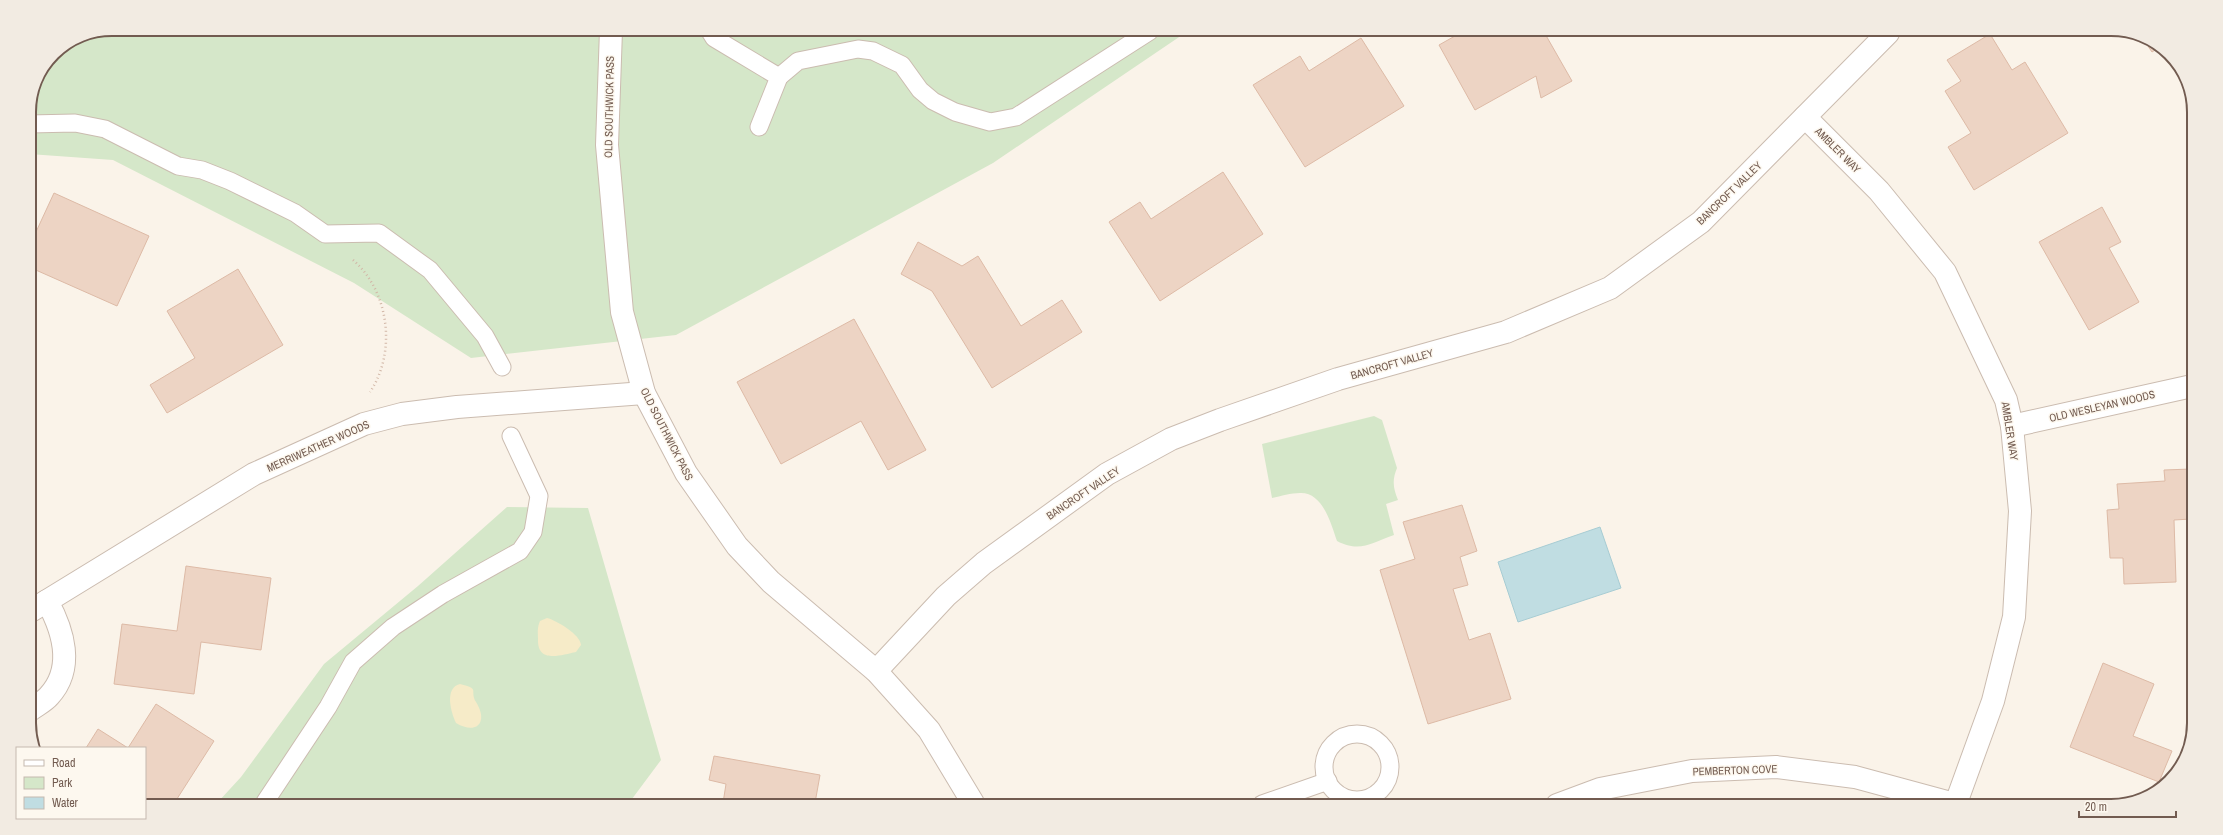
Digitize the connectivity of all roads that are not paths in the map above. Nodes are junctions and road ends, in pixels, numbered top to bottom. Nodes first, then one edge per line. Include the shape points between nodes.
1 (611, 36) edge
2 (712, 36) edge
3 (1142, 36) edge
4 (1885, 36) edge
5 (779, 77) junction
6 (1805, 118) junction
7 (36, 124) edge
8 (759, 127) dead end
9 (502, 367) dead end
10 (2187, 387) edge
11 (644, 393) junction
12 (2012, 426) junction
13 (512, 436) dead end
14 (38, 607) edge
15 (876, 671) junction
16 (36, 706) edge
17 (1328, 781) dead end
18 (267, 799) edge
19 (970, 799) edge
20 (1276, 799) edge
21 (1572, 799) edge
22 (1940, 799) edge
23 (1961, 799) edge

1 - 11 street, OLD SOUTHWICK PASS via 607,145 622,312
2 - 5 lane
3 - 5 lane via 1016,117 990,122 955,112 933,101 920,90 902,65 873,51 858,49 798,61
4 - 6 street, BANCROFT VALLEY
5 - 8 lane
6 - 12 street, AMBLER WAY via 1879,191 1945,272 2006,400
6 - 15 street, BANCROFT VALLEY via 1701,222 1610,288 1506,332 1338,379 1220,420 1171,440 1107,474 984,563 946,596
7 - 9 lane via 75,123 105,129 178,166 202,170 230,181 295,213 325,234 378,232 430,270 485,336
10 - 12 street, OLD WESLEYAN WOODS
11 - 14 street, MERRIWEATHER WOODS via 457,407 402,414 364,424 254,474
11 - 15 street, OLD SOUTHWICK PASS via 686,473 737,546 771,582
12 - 23 street, AMBLER WAY via 2020,512 2014,617 1993,701
13 - 18 lane via 539,496 533,532 520,551 443,594 393,627 352,662 328,707
14 - 16 street via 59,623 65,654 62,677 49,696
15 - 19 street, OLD SOUTHWICK PASS via 929,730
17 - 20 lane
21 - 22 street, PEMBERTON COVE via 1600,789 1692,771 1776,767 1855,776

